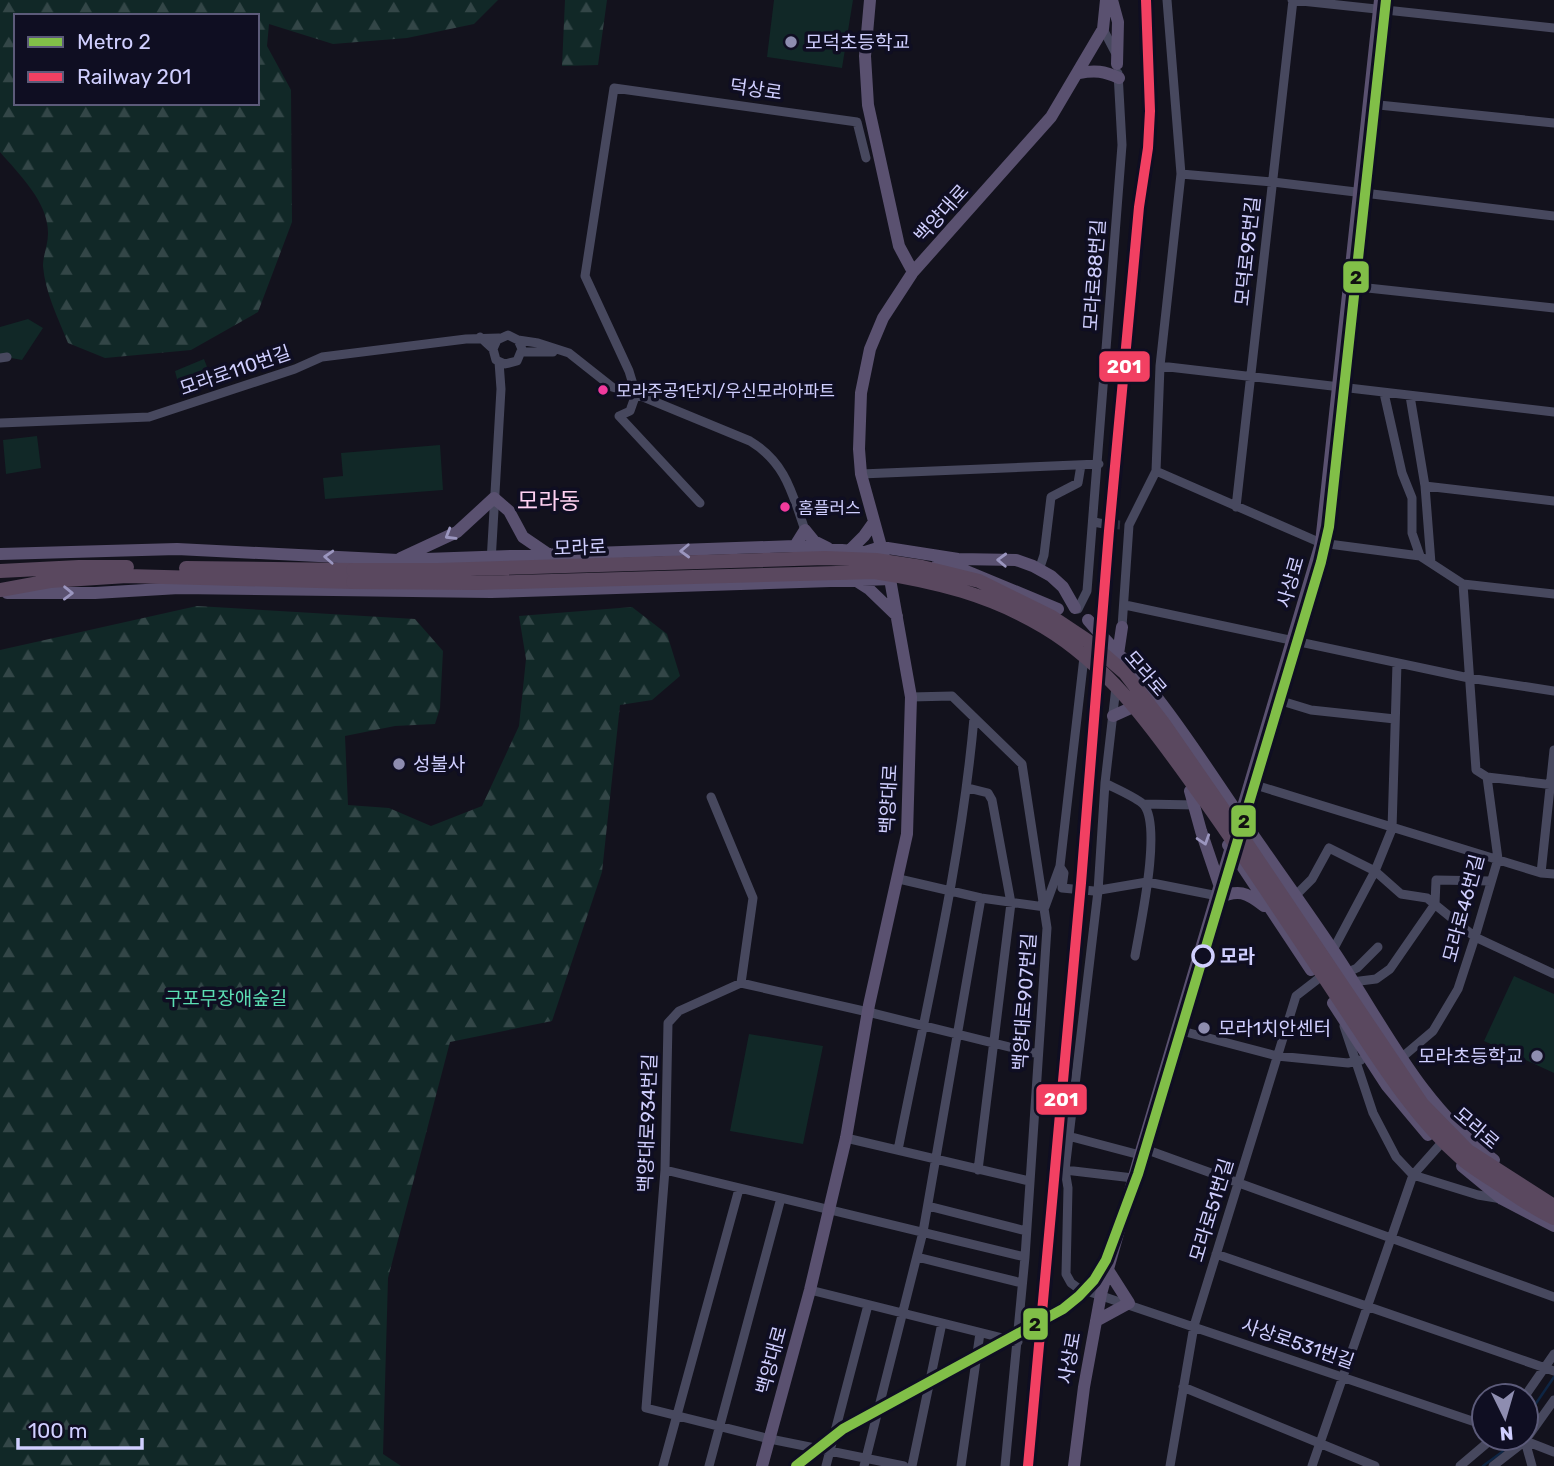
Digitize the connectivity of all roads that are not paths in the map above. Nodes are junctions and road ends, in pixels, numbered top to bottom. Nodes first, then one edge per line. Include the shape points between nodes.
1 (870, 0) edge
2 (1106, 0) edge
3 (1112, 0) edge
4 (1167, 0) edge
5 (1293, 0) edge
6 (1380, 4) edge
7 (1554, 28) edge
8 (1103, 29) junction
9 (1117, 64) junction
10 (1079, 73) junction
11 (1119, 78) junction
12 (1369, 104) junction
13 (1554, 123) edge
14 (866, 158) dead end
15 (1181, 174) junction
16 (1273, 182) junction
17 (1359, 193) junction
18 (1554, 216) edge
19 (913, 272) junction
20 (1349, 286) junction
21 (1554, 308) edge
22 (480, 337) junction
23 (499, 338) junction
24 (518, 340) junction
25 (493, 349) junction
26 (522, 352) junction
27 (569, 353) junction
28 (499, 362) junction
29 (511, 364) junction
30 (1160, 366) junction
31 (1251, 377) junction
32 (1338, 388) junction
33 (501, 389) junction
34 (1384, 393) junction
35 (636, 394) junction
36 (1410, 396) junction
37 (1554, 412) edge
38 (0, 423) edge
39 (1099, 464) junction
40 (1081, 465) junction
41 (1156, 471) junction
42 (861, 474) junction
43 (1426, 486) junction
44 (495, 498) junction
45 (1554, 500) edge
46 (700, 503) dead end
47 (1236, 507) junction
48 (874, 522) junction
49 (1094, 522) junction
50 (1104, 524) tunnel mouth
51 (805, 530) junction
52 (1321, 543) junction
53 (795, 546) junction
54 (753, 549) junction
55 (834, 551) junction
56 (848, 552) junction
57 (883, 552) junction
58 (0, 554) edge
59 (550, 555) junction
60 (1420, 556) junction
61 (491, 557) junction
62 (398, 560) junction
63 (1431, 563) junction
64 (1040, 570) junction
65 (0, 571) edge
66 (353, 576) junction
67 (890, 579) junction
68 (855, 580) junction
69 (764, 583) junction
70 (1463, 584) junction
71 (0, 591) edge
72 (491, 592) junction
73 (1554, 594) edge
74 (1125, 605) junction
75 (1076, 608) junction
76 (1058, 609) junction
77 (897, 616) junction
78 (1088, 620) junction
79 (1122, 627) junction
80 (1049, 633) junction
81 (1104, 640) junction
82 (1293, 640) junction
83 (1074, 647) junction
84 (1118, 654) junction
85 (1084, 657) junction
86 (1397, 663) junction
87 (1468, 678) junction
88 (1116, 687) junction
89 (1554, 691) edge
90 (911, 697) junction
91 (1275, 699) junction
92 (1133, 707) junction
93 (1113, 716) junction
94 (974, 718) junction
95 (1395, 719) junction
96 (1554, 750) edge
97 (1487, 777) junction
98 (1105, 783) junction
99 (1552, 785) edge
100 (968, 788) junction
101 (1248, 790) junction
102 (1190, 791) junction
103 (711, 797) dead end
104 (1228, 799) junction
105 (1143, 804) junction
106 (1196, 805) junction
107 (1241, 817) junction
108 (1392, 829) junction
109 (1231, 850) junction
110 (1497, 859) junction
111 (1060, 866) junction
112 (1375, 871) junction
113 (1541, 873) junction
114 (1554, 874) edge
115 (899, 879) junction
116 (1491, 881) junction
117 (1147, 882) junction
118 (951, 891) junction
119 (1098, 891) junction
120 (1219, 894) junction
121 (1295, 896) junction
122 (981, 898) junction
123 (1011, 903) junction
124 (1435, 904) junction
125 (1045, 907) junction
126 (1270, 911) junction
127 (1475, 937) junction
128 (1378, 947) dead end
129 (1333, 950) junction
130 (1135, 956) dead end
131 (1554, 974) edge
132 (1349, 978) junction
133 (1318, 979) junction
134 (741, 983) junction
135 (868, 1012) junction
136 (923, 1025) junction
137 (1178, 1030) junction
138 (958, 1034) junction
139 (994, 1043) junction
140 (1038, 1054) junction
141 (1277, 1056) junction
142 (1400, 1059) junction
143 (1361, 1060) junction
144 (1457, 1128) junction
145 (1069, 1136) junction
146 (846, 1138) junction
147 (1439, 1145) junction
148 (898, 1150) junction
149 (1141, 1151) junction
150 (936, 1160) junction
151 (665, 1170) junction
152 (978, 1170) junction
153 (1065, 1170) junction
154 (1413, 1175) junction
155 (1133, 1178) junction
156 (1029, 1181) junction
157 (1238, 1183) junction
158 (739, 1189) junction
159 (781, 1198) junction
160 (1554, 1198) edge
161 (1502, 1199) junction
162 (928, 1206) junction
163 (1554, 1206) edge
164 (829, 1210) junction
165 (1554, 1217) edge
166 (1554, 1226) edge
167 (1026, 1231) junction
168 (923, 1233) junction
169 (1391, 1238) junction
170 (1216, 1254) junction
171 (917, 1257) junction
172 (1025, 1257) junction
173 (1108, 1270) junction
174 (1022, 1283) junction
175 (810, 1290) junction
176 (1101, 1294) junction
177 (1554, 1297) edge
178 (1129, 1303) junction
179 (868, 1305) junction
180 (1367, 1307) junction
181 (903, 1314) junction
182 (1096, 1321) junction
183 (942, 1323) junction
184 (1194, 1326) junction
185 (980, 1333) junction
186 (1018, 1342) junction
187 (1554, 1354) edge
188 (1550, 1369) edge
189 (1343, 1377) junction
190 (1538, 1382) edge
191 (1184, 1387) junction
192 (1554, 1400) edge
193 (676, 1415) junction
194 (1540, 1416) edge
195 (1470, 1421) edge
196 (719, 1426) junction
197 (770, 1439) junction
198 (1320, 1444) junction
199 (830, 1451) junction
200 (1476, 1452) edge
201 (1507, 1452) edge
202 (865, 1462) edge
203 (663, 1466) edge
204 (709, 1466) edge
205 (762, 1466) edge
206 (826, 1466) edge
207 (904, 1466) edge
208 (912, 1466) edge
209 (961, 1466) edge
210 (1005, 1466) edge
211 (1074, 1466) edge
212 (1170, 1466) edge
213 (1312, 1466) edge
214 (1375, 1466) edge
215 (1460, 1466) edge
216 (1493, 1466) edge

1 - 19 main road via 865,56 868,105 899,246
2 - 8 main road, 백양대로
3 - 9 main road via 1118,22
4 - 15 street
5 - 6 street
5 - 16 street, 모덕로95번길
6 - 7 street
6 - 12 main road, 사상로
8 - 9 street, 모라로88번길 via 1115,49
8 - 10 main road, 백양대로
9 - 11 street, 모라로88번길
10 - 11 main road via 1093,70
10 - 19 main road, 백양대로 via 1040,133
11 - 39 street, 모라로88번길 via 1122,145
12 - 13 street
12 - 17 main road, 사상로
14 - 35 street, 덕상로 via 857,122 614,88 585,276
15 - 16 street
15 - 30 street
16 - 17 street
16 - 31 street, 모덕로95번길
17 - 18 street
17 - 20 main road, 사상로
19 - 42 main road, 백양대로 via 883,318 870,349 858,428
20 - 21 street
20 - 32 main road, 사상로
22 - 23 street, 모라로110번길
22 - 25 street
22 - 38 street, 모라로110번길 via 322,357 149,417
23 - 24 street, 모라로110번길
23 - 25 street
24 - 26 street
24 - 27 street, 모라로110번길
25 - 28 street
26 - 27 street
26 - 29 street
27 - 35 street, 모라로110번길 via 612,387
28 - 29 street
28 - 33 street
29 - 33 street
30 - 31 street
30 - 41 street
31 - 32 street
31 - 47 street, 모덕로95번길
32 - 34 street
32 - 52 main road, 사상로
33 - 44 street
34 - 36 street
34 - 60 street via 1412,498 1412,533
35 - 46 street via 630,411 619,416
35 - 51 street, 모라로110번길 via 767,451 787,480
36 - 37 street
36 - 43 street
39 - 40 street
39 - 49 street, 모라로88번길
40 - 42 street
40 - 64 street via 1078,483 1051,497
41 - 47 street
41 - 74 street, 모라로 via 1125,525
42 - 48 main road, 백양대로
43 - 45 street
43 - 63 street
44 - 59 main road via 509,511 523,537
44 - 61 street
44 -> 62 main road via 457,532
47 - 52 street
48 - 56 main road
48 - 57 main road, 백양대로
49 - 50 street
49 - 75 street, 모라로88번길 via 1087,592
51 - 53 main road
51 - 55 main road via 814,541
52 - 60 street
52 - 82 main road, 사상로
53 - 54 main road
53 - 55 main road
54 -> 59 main road
54 - 69 main road via 748,551 746,565
55 - 56 main road
56 - 57 main road
64 -> 57 main road via 1016,560
57 - 67 main road, 백양대로
57 - 76 main road via 959,568
62 -> 58 main road via 177,549
59 - 61 main road
60 - 63 street
61 - 62 main road
61 - 72 street
63 - 70 street
64 - 75 main road via 1063,587
65 - 66 highway, 모라로 via 79,567
66 - 71 highway, 모라로 via 127,576 50,581
66 - 163 highway, 모라로, bridge via 825,558 922,567 979,581 1022,601 1088,641 1125,673 1231,819 1422,1104 1468,1151
66 - 165 highway, 모라로, bridge via 503,582 874,572 919,578 1014,610 1047,628 1102,670 1154,729 1416,1112 1462,1158 1536,1210
67 - 68 main road
67 - 77 main road, 백양대로
67 - 80 main road via 981,599 1026,617
68 - 69 main road
68 - 77 main road
69 - 72 main road
70 - 73 street
70 - 87 street, 모라로46번길
71 -> 72 main road
74 - 79 street, 모라로
74 - 82 street
75 - 76 main road
75 - 78 main road
76 - 80 main road via 1049,619
77 - 90 main road, 백양대로
78 - 81 main road, 모라로
78 - 83 main road via 1087,637
79 - 81 main road
79 - 84 main road
80 - 83 main road via 1057,644
81 - 84 main road, 모라로
82 - 86 street
82 - 91 main road, 사상로
83 - 85 main road, 모라로
84 - 104 main road, 모라로 via 1157,698
85 - 88 main road, 모라로
85 - 111 street
86 - 87 street
86 - 95 street
87 - 89 street
87 - 97 street, 모라로46번길 via 1476,770
88 - 92 main road, 모라로
88 - 93 street, 사상로531번길
90 - 94 street, 백양대로907번길 via 952,696
90 - 115 main road, 백양대로 via 907,834
91 - 95 street via 1311,710
91 - 101 main road, 사상로
92 - 93 main road
92 - 102 main road, 모라로
93 - 98 street, 사상로531번길
94 - 100 street
94 - 125 street, 백양대로907번길 via 1022,764
95 - 108 street
96 - 99 street
97 - 99 street
97 - 110 street, 모라로46번길
98 - 105 street
98 - 119 street, 사상로531번길
99 - 113 street
100 - 118 street
100 - 123 street via 988,793 992,800
101 - 104 main road
101 - 107 main road, 사상로
101 - 108 street
102 - 106 main road
102 - 109 main road, 모라로
103 - 134 street via 753,898
104 - 107 main road, 모라로
105 - 106 street
105 - 117 street via 1152,825
106 -> 120 main road
107 - 109 main road, 사상로
107 - 121 main road, 모라로
108 - 110 street
108 - 112 street
109 - 120 main road, 사상로
109 - 126 main road, 모라로
110 - 113 street
110 - 116 street, 모라로46번길
111 - 119 street via 1062,888
111 - 125 street
112 - 121 street via 1329,848 1312,879
112 - 124 street via 1401,894
112 - 129 street
113 - 114 street
115 - 118 street
115 - 135 main road, 백양대로
116 - 124 street via 1436,880
116 - 127 street, 모라로46번길
117 - 119 street
117 - 120 street
117 - 130 street
118 - 122 street
118 - 136 street
119 - 145 street, 사상로531번길
120 - 126 main road via 1248,894
120 - 137 main road, 사상로
121 - 129 main road, 모라로
122 - 123 street
122 - 138 street
123 - 125 street
123 - 139 street
124 - 127 street
124 - 132 street via 1390,969 1376,979
125 - 140 street, 백양대로907번길 via 1048,928
126 - 133 main road, 모라로
127 - 131 street
127 - 142 street, 모라로46번길 via 1458,989 1433,1031
128 - 132 street
129 - 132 main road, 모라로
132 - 142 main road, 모라로
133 - 141 street, 모라로51번길 via 1296,996
133 - 143 main road, 모라로
134 - 135 street
134 - 151 street, 백양대로934번길 via 678,1011 668,1023
135 - 136 street
135 - 146 main road, 백양대로
136 - 138 street
136 - 148 street
137 - 141 street
137 - 149 main road, 사상로
138 - 139 street
138 - 150 street
139 - 140 street
139 - 152 street
140 - 156 street, 백양대로907번길
141 - 143 street via 1348,1063
141 - 157 street, 모라로51번길
142 - 144 main road, 모라로
143 - 147 main road, 모라로
143 - 154 street via 1373,1113 1396,1157
144 - 147 street
144 - 160 main road, 모라로 via 1482,1152
145 - 149 street
145 - 153 street, 사상로531번길
146 - 148 street
146 - 164 main road, 백양대로
147 - 154 street
147 - 161 main road, 모라로
148 - 150 street
149 - 155 main road, 사상로
149 - 157 street
150 - 152 street
150 - 162 street
151 - 158 street
151 - 193 street, 백양대로934번길 via 646,1408
152 - 156 street
153 - 155 street
153 - 176 street, 사상로531번길 via 1066,1274 1078,1288
154 - 161 street
154 - 169 street
155 - 173 main road, 사상로
156 - 167 street, 백양대로907번길
157 - 169 street
157 - 170 street, 모라로51번길
158 - 159 street
158 - 193 street
159 - 164 street
159 - 196 street
161 - 166 main road, 모라로
162 - 167 street
162 - 168 street
164 - 168 street
164 - 175 main road, 백양대로
167 - 172 street, 백양대로907번길
168 - 171 street
168 - 172 street
169 - 177 street
169 - 180 street
170 - 180 street
170 - 184 street, 모라로51번길
171 - 174 street
171 - 181 street
172 - 174 street, 백양대로907번길
173 - 176 main road, 사상로
173 - 178 main road
174 - 186 street, 백양대로907번길
175 - 179 street
175 - 197 main road, 백양대로
176 - 178 street, 사상로531번길
176 - 182 main road, 사상로
178 - 182 main road
178 - 184 street, 사상로531번길
179 - 181 street
179 - 199 street
180 - 188 street
180 - 189 street
181 - 183 street
181 - 202 street
182 - 211 main road, 사상로
183 - 185 street
183 - 208 street
184 - 189 street, 사상로531번길
184 - 191 street, 모라로51번길
185 - 186 street
185 - 209 street
186 - 210 street, 백양대로907번길
187 - 188 street
188 - 190 street
189 - 195 street, 사상로531번길
189 - 198 street
191 - 198 street
191 - 212 street, 모라로51번길
192 - 194 street
193 - 196 street
193 - 203 street
196 - 197 street
196 - 204 street
197 - 199 street
197 - 205 main road, 백양대로
198 - 213 street
198 - 214 street
199 - 202 street
199 - 206 street
200 - 215 street
201 - 216 street
202 - 207 street

